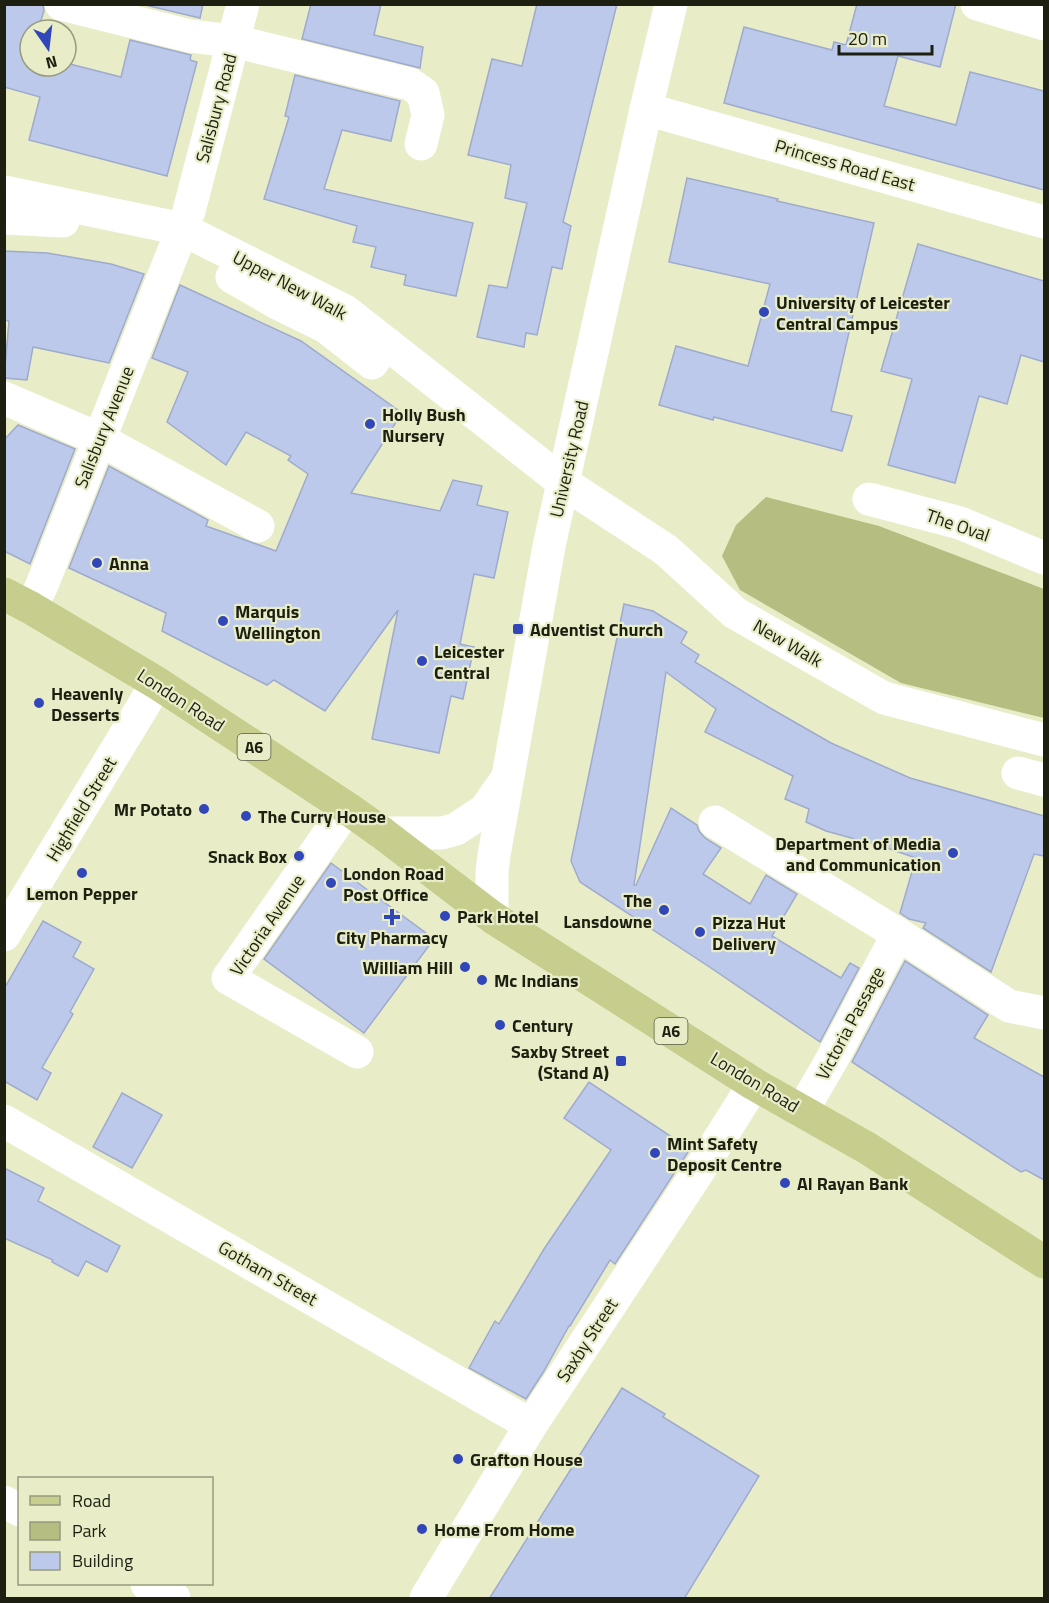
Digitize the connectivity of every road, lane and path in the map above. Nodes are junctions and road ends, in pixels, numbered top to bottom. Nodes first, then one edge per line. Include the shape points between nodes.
1 (61, 4) edge
2 (243, 4) edge
3 (672, 4) edge
4 (977, 4) edge
5 (1044, 24) edge
6 (233, 41) junction
7 (646, 109) junction
8 (421, 144) dead end
9 (4, 192) edge
10 (189, 211) dead end
11 (4, 218) edge
12 (1044, 222) edge
13 (176, 245) junction
14 (386, 343) junction
15 (4, 398) edge
16 (99, 439) junction
17 (564, 483) junction
18 (869, 499) dead end
19 (258, 526) dead end
20 (1044, 558) edge
21 (18, 601) edge
22 (157, 683) junction
23 (1044, 740) edge
24 (509, 777) junction
25 (347, 808) junction
26 (715, 822) dead end
27 (382, 832) junction
28 (492, 917) junction
29 (898, 934) junction
30 (4, 935) edge
31 (1044, 1013) edge
32 (357, 1052) dead end
33 (754, 1083) junction
34 (802, 1111) junction
35 (4, 1121) edge
36 (1044, 1262) edge
37 (531, 1425) junction
38 (4, 1502) edge
39 (18, 1509) edge
40 (149, 1585) edge
41 (174, 1599) edge
42 (426, 1599) edge

1 - 6 street via 190,36
2 - 6 street, Salisbury Road
3 - 7 street, University Road
4 - 5 street
6 - 8 street via 410,84 423,93 428,115
6 - 10 street, Salisbury Road
7 - 12 street, Princess Road East
7 - 17 street, University Road
9 - 14 street, Upper New Walk via 182,229 345,311
11 - 13 street via 63,221
13 - 14 street via 326,327 372,363
13 - 16 street, Salisbury Avenue
14 - 17 street, Upper New Walk
15 - 16 street
16 - 19 street
16 - 21 street, Salisbury Avenue via 42,585
17 - 23 street, New Walk via 666,550 735,613 884,698
17 - 24 street, University Road via 549,546
18 - 20 street, The Oval via 960,523
21 - 22 main road, London Road / A6
22 - 25 main road, London Road / A6
22 - 30 street, Highfield Street
24 - 27 street via 485,810 456,829 442,833
24 - 28 street, University Road via 494,855
25 - 27 main road, London Road / A6
25 - 32 street, Victoria Avenue via 228,978
26 - 29 street
27 - 28 main road, London Road / A6
28 - 33 main road, London Road / A6
29 - 31 street via 1009,1005
29 - 34 street, Victoria Passage
33 - 34 main road, London Road / A6
33 - 37 street, Saxby Street
34 - 36 main road, London Road / A6 via 867,1148
35 - 37 street, Gotham Street
37 - 42 street, Saxby Street
38 - 39 street
40 - 41 street

